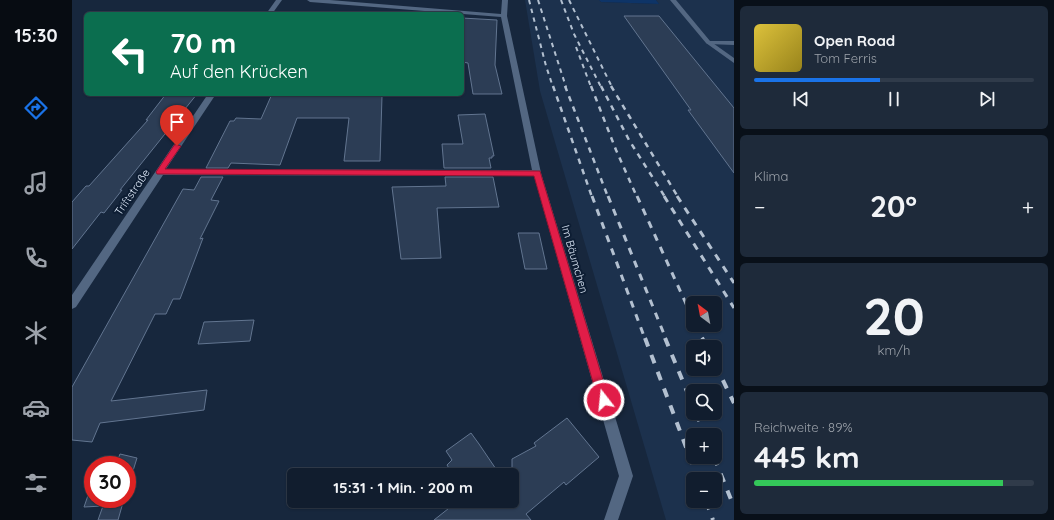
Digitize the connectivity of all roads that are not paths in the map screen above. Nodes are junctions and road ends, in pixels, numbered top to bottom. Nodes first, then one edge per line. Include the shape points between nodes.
1 (279, 0) edge
2 (310, 0) edge
3 (505, 0) edge
4 (673, 0) edge
5 (270, 12) edge
6 (456, 12) edge
7 (464, 13) edge
8 (504, 16) junction
9 (708, 42) junction
10 (734, 43) edge
11 (734, 61) edge
12 (211, 96) edge
13 (160, 172) junction
14 (537, 173) junction
15 (72, 304) edge
16 (611, 520) edge

1 - 5 street
2 - 6 street
3 - 8 street, Im Bäumchen
4 - 9 street
7 - 8 street
8 - 14 street, Im Bäumchen
9 - 10 street
9 - 11 street
12 - 13 street, Triftstraße
13 - 14 street
13 - 15 street, Triftstraße
14 - 16 street, Im Bäumchen via 626,476

